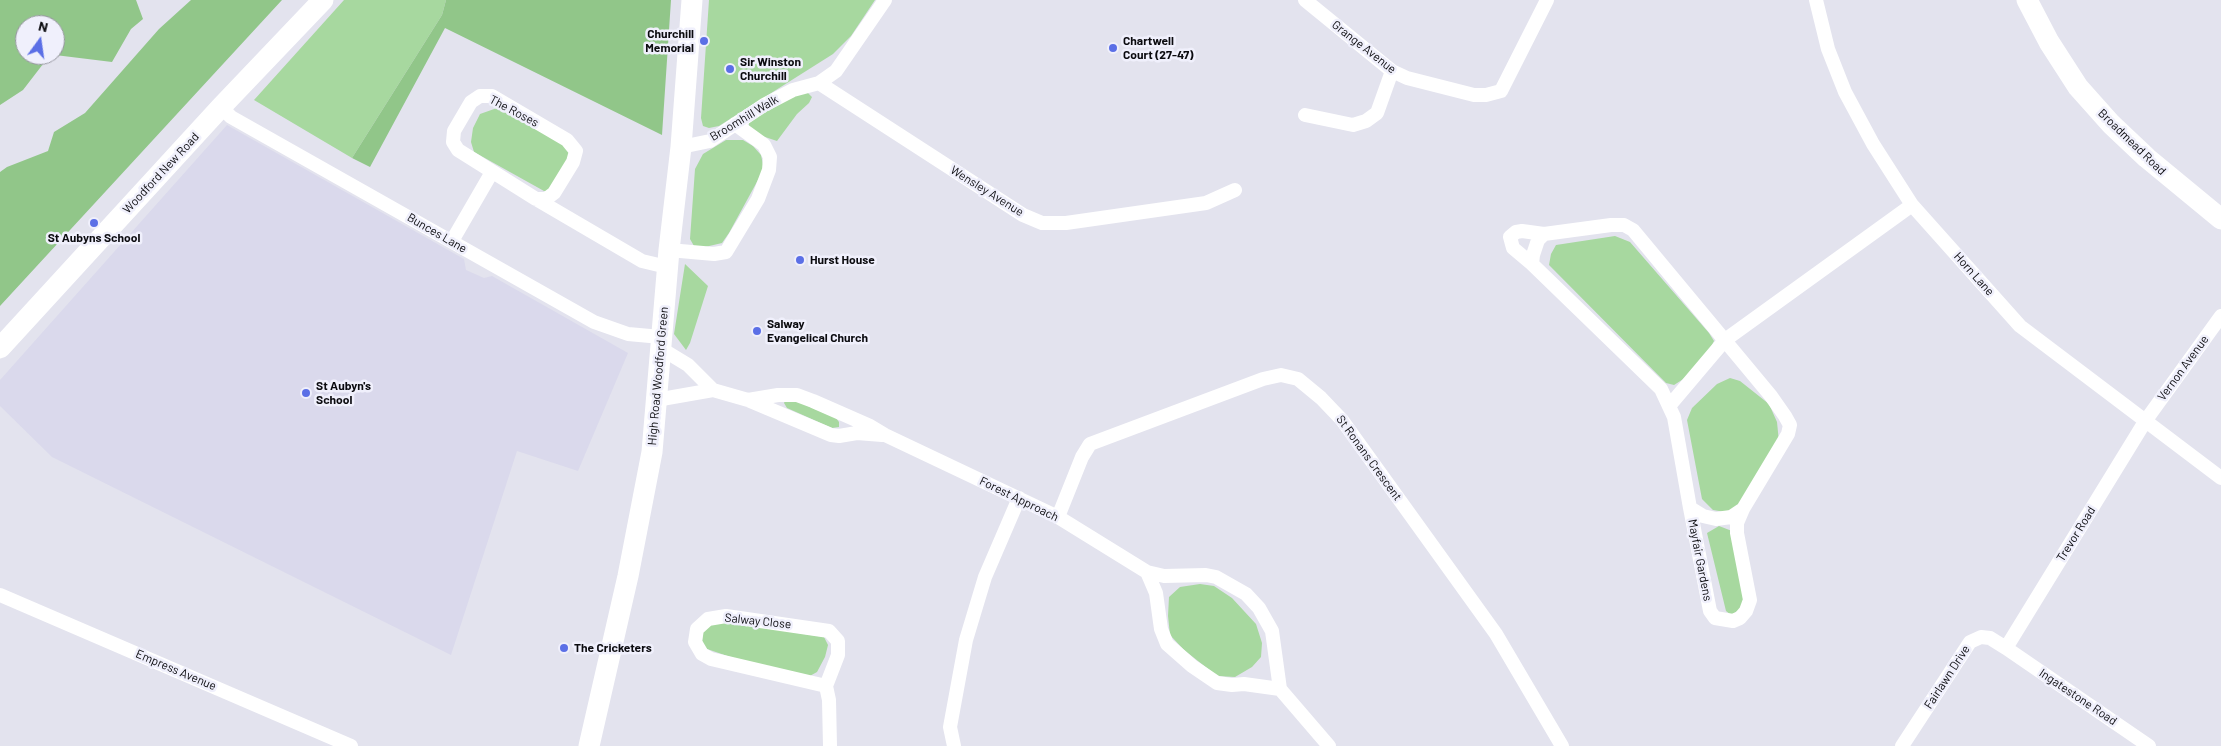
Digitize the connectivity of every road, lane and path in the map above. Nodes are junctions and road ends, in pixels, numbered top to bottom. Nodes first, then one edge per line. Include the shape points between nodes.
1 (323, 0) edge
2 (692, 0) edge
3 (885, 0) edge
4 (1305, 0) edge
5 (1547, 0) edge
6 (1816, 0) edge
7 (2027, 0) edge
8 (1392, 71) junction
9 (819, 83) junction
10 (221, 107) junction
11 (1305, 115) dead end
12 (736, 124) junction
13 (681, 147) junction
14 (492, 172) junction
15 (1235, 190) dead end
16 (536, 200) junction
17 (1912, 205) junction
18 (2221, 219) edge
19 (1544, 234) junction
20 (452, 241) junction
21 (668, 259) junction
22 (1532, 264) junction
23 (2221, 316) edge
24 (1724, 340) junction
25 (660, 343) junction
26 (0, 348) edge
27 (713, 390) junction
28 (656, 400) junction
29 (748, 400) junction
30 (1670, 405) junction
31 (2146, 420) junction
32 (885, 435) junction
33 (2221, 478) edge
34 (1020, 498) junction
35 (1690, 508) junction
36 (1743, 509) junction
37 (1058, 516) junction
38 (1147, 572) junction
39 (0, 594) edge
40 (2006, 648) junction
41 (826, 686) junction
42 (1280, 689) junction
43 (351, 746) edge
44 (589, 746) edge
45 (830, 746) edge
46 (954, 746) edge
47 (1329, 746) edge
48 (1562, 746) edge
49 (1902, 746) edge
50 (2149, 746) edge

1 - 10 main road, Woodford New Road
2 - 13 main road, High Road Woodford Green
3 - 9 street, Broomhill Walk via 836,70
4 - 8 street, Grange Avenue
5 - 8 street, Grange Avenue via 1501,91 1474,95 1407,78
6 - 17 street, Horn Lane via 1828,49 1845,92
7 - 18 main road, Broadmead Road via 2048,42 2078,87 2147,158
8 - 11 street via 1377,112 1366,121 1353,125
9 - 12 street, Broomhill Walk via 793,90
9 - 15 street, Wensley Avenue via 1023,215 1042,223 1066,223 1206,203
10 - 20 street, Bunces Lane via 231,117
10 - 26 main road, Woodford New Road
12 - 13 street, Broomhill Walk via 710,141
12 - 21 street, The Roses via 764,145 770,157 769,170 758,200 726,252
13 - 21 main road, High Road Woodford Green
14 - 16 street, The Roses
14 - 16 street, The Roses via 458,150 454,142 454,131 471,102 480,96 492,96 567,140 576,151 554,193 546,199
14 - 20 street
16 - 21 street, The Roses via 642,261
17 - 24 street
17 - 31 street, Horn Lane via 2020,326
19 - 22 street via 1538,240
19 - 22 street, Mayfair Gardens via 1522,231 1510,238 1513,248
19 - 24 street, Mayfair Gardens via 1611,225 1624,225 1633,230
20 - 25 street, Bunces Lane via 604,327
21 - 25 main road, High Road Woodford Green
22 - 30 street, Mayfair Gardens via 1661,389
23 - 31 street, Vernon Avenue
24 - 30 street
24 - 36 street, Mayfair Gardens via 1772,396 1790,425 1788,434
25 - 27 street, Forest Approach
25 - 28 main road, High Road Woodford Green
27 - 28 street, Forest Approach
27 - 29 street, Forest Approach
28 - 44 main road, High Road Woodford Green via 652,452 640,520
29 - 32 street, Forest Approach via 831,434
29 - 32 street, Forest Approach via 797,395
30 - 35 street, Mayfair Gardens
31 - 33 street, Horn Lane
31 - 40 street, Trevor Road
32 - 34 street, Forest Approach
34 - 37 street, Forest Approach
34 - 46 street via 985,577 966,640 950,727
35 - 36 street, Mayfair Gardens via 1716,519 1730,517
35 - 36 street, Mayfair Gardens via 1710,611 1715,618 1733,621 1746,611 1750,600 1737,533
37 - 38 street, Forest Approach
37 - 48 street, St Ronans Crescent via 1090,444 1263,378 1282,376 1298,379 1342,420 1371,459 1496,634
38 - 42 street via 1156,593 1161,629 1167,644 1192,666 1218,683
38 - 42 street, Forest Approach via 1164,576 1216,577 1246,594 1272,630
39 - 43 street, Empress Avenue
40 - 49 street, Fairlawn Drive via 1990,638 1981,637 1970,642
40 - 50 street, Ingatestone Road
41 - 41 street, Salway Close via 711,659 702,654 695,642 697,629 708,619 726,616 828,631 838,641 838,655
41 - 45 street, Salway Close
42 - 47 street

